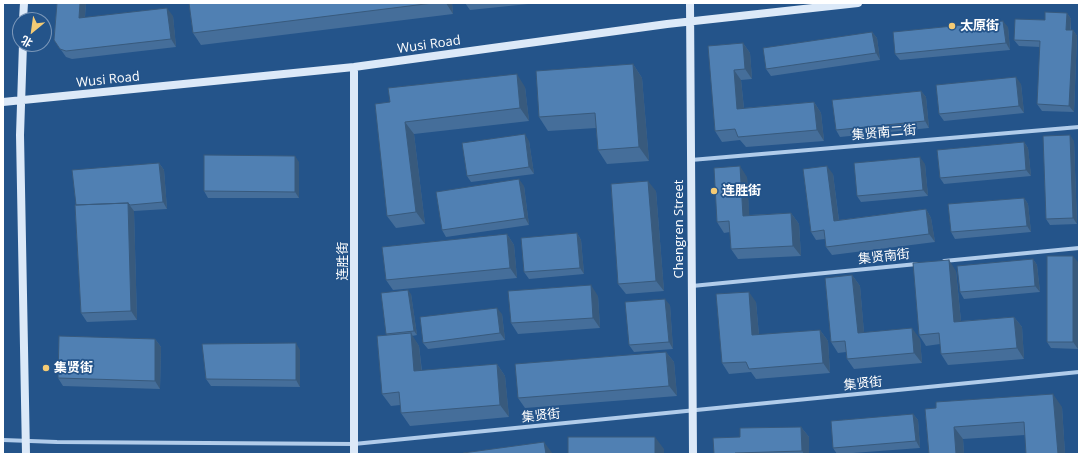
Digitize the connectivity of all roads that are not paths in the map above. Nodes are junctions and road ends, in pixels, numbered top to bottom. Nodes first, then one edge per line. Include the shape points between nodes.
1 (690, 3) edge
2 (858, 3) edge
3 (690, 22) junction
4 (23, 52) edge
5 (354, 67) junction
6 (22, 101) junction
7 (3, 102) edge
8 (1079, 127) edge
9 (691, 160) junction
10 (1079, 248) edge
11 (937, 262) edge
12 (921, 264) edge
13 (692, 286) junction
14 (1079, 372) edge
15 (692, 411) junction
16 (3, 440) edge
17 (26, 440) junction
18 (354, 444) junction
19 (26, 454) edge
20 (354, 454) edge
21 (693, 454) edge

1 - 3 main road, Chengren Street
2 - 3 main road, Wusi Road
3 - 5 main road, Wusi Road
3 - 9 main road, Chengren Street
4 - 6 main road
5 - 6 main road, Wusi Road
5 - 18 main road, 连胜街
6 - 7 main road, Wusi Road
6 - 17 main road via 20,135
8 - 9 street, 集贤南二街
9 - 13 main road, Chengren Street
10 - 11 street
12 - 13 street, 集贤南街
13 - 15 main road, Chengren Street
14 - 15 street, 集贤街
15 - 18 street, 集贤街
15 - 21 main road, Chengren Street
16 - 17 street, 集贤街
17 - 18 street, 集贤街
17 - 19 main road
18 - 20 main road, 连胜街

